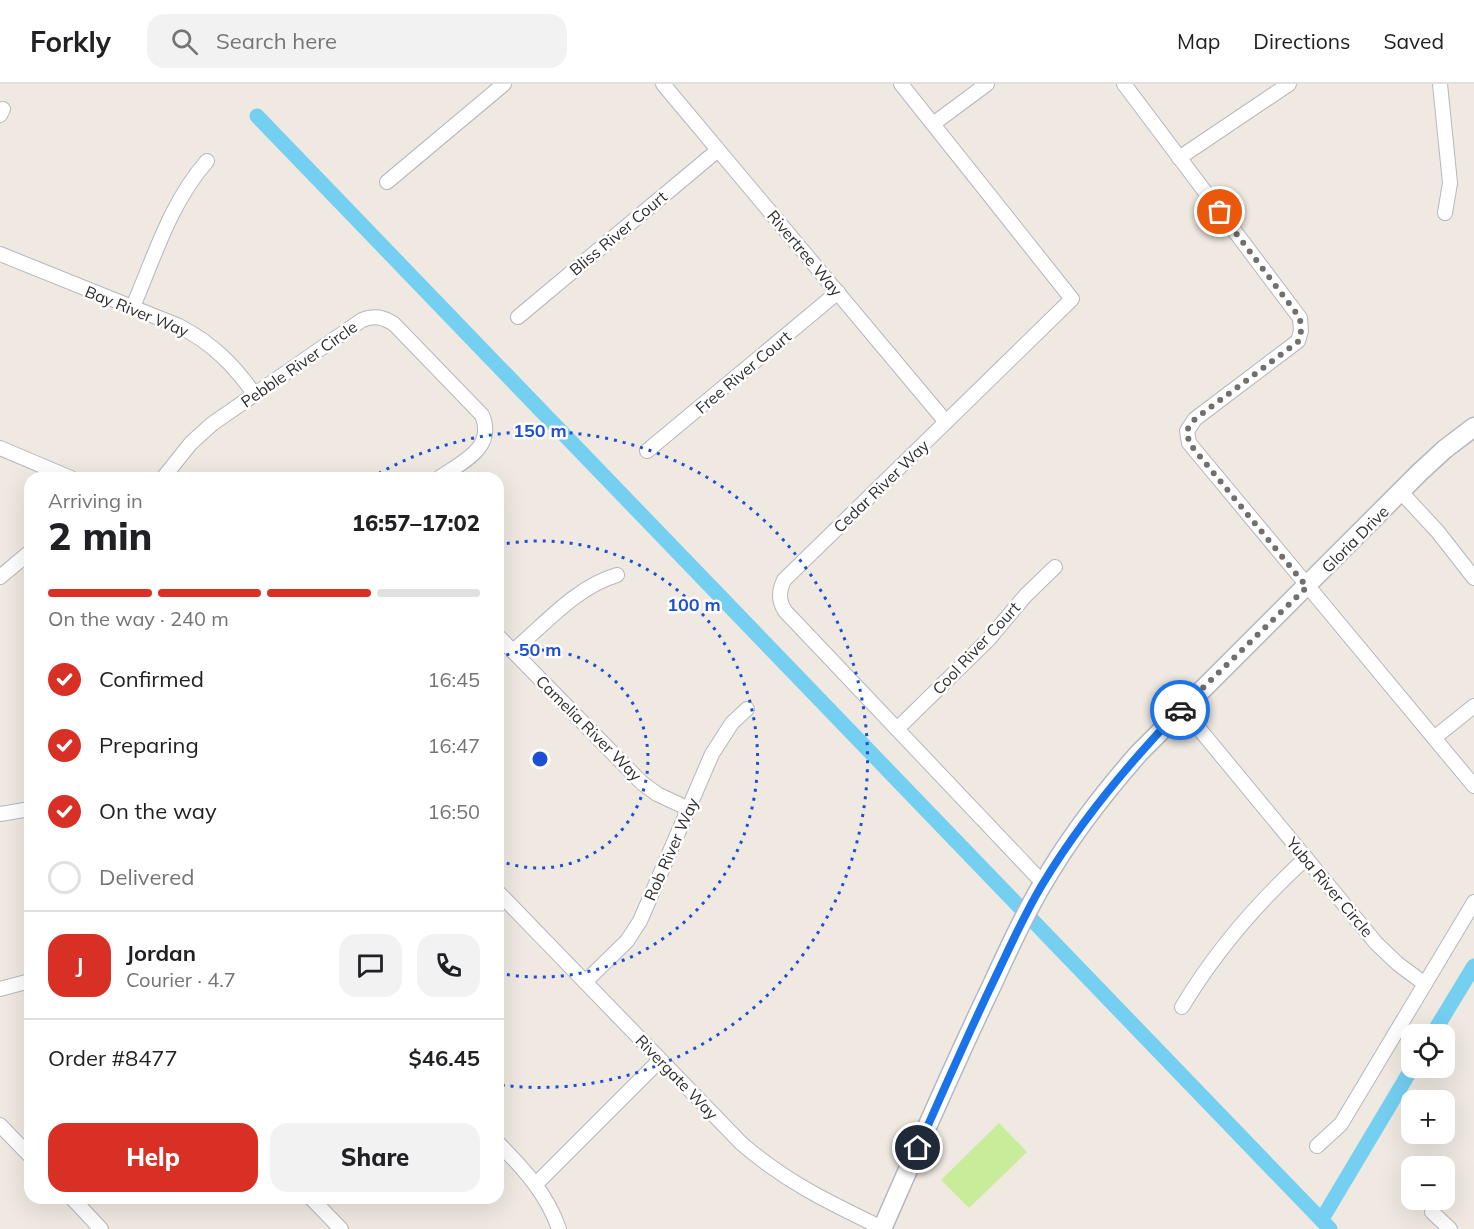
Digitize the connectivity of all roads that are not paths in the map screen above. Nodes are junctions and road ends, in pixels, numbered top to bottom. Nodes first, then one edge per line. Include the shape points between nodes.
1 (504, 84) edge
2 (663, 84) edge
3 (901, 84) edge
4 (987, 84) edge
5 (1124, 84) edge
6 (1289, 84) edge
7 (1440, 84) edge
8 (933, 124) junction
9 (718, 150) junction
10 (1179, 158) junction
11 (207, 161) dead end
12 (387, 182) dead end
13 (1445, 213) dead end
14 (0, 254) edge
15 (838, 292) junction
16 (132, 309) junction
17 (518, 317) dead end
18 (255, 395) junction
19 (946, 422) junction
20 (1474, 427) edge
21 (0, 448) edge
22 (647, 451) dead end
23 (57, 472) edge
24 (168, 472) edge
25 (448, 472) edge
26 (1401, 492) junction
27 (24, 557) edge
28 (1054, 567) dead end
29 (618, 575) dead end
30 (0, 577) edge
31 (1474, 578) edge
32 (1307, 587) junction
33 (504, 642) edge
34 (513, 651) junction
35 (1474, 706) edge
36 (1182, 708) junction
37 (747, 709) dead end
38 (897, 729) junction
39 (1434, 738) junction
40 (1474, 786) edge
41 (689, 809) junction
42 (24, 810) edge
43 (0, 814) edge
44 (1306, 858) junction
45 (1043, 883) junction
46 (504, 898) edge
47 (1474, 902) edge
48 (585, 982) junction
49 (24, 983) edge
50 (1425, 984) junction
51 (0, 989) edge
52 (1182, 1007) dead end
53 (660, 1060) junction
54 (0, 1125) edge
55 (1317, 1146) dead end
56 (504, 1149) edge
57 (24, 1150) edge
58 (536, 1184) junction
59 (78, 1204) edge
60 (317, 1204) edge
61 (1432, 1212) dead end
62 (882, 1228) edge
63 (101, 1229) edge
64 (341, 1229) edge
65 (559, 1229) edge
66 (1450, 1229) edge

1 - 12 street
2 - 9 street, Rivertree Way
3 - 8 street, Cedar River Way
4 - 8 street
5 - 10 street
6 - 10 street
7 - 13 street via 1450,183
8 - 19 street, Cedar River Way via 1072,299
9 - 15 street, Rivertree Way
9 - 17 street, Bliss River Court
10 - 32 street via 1300,318 1301,331 1299,341 1195,419 1187,430 1189,443
11 - 16 street via 177,203
14 - 16 street, Bay River Way
15 - 19 street, Rivertree Way
15 - 22 street, Free River Court
16 - 18 street, Bay River Way via 199,337 232,365
18 - 24 street, Pebble River Circle via 205,430
18 - 25 street, Pebble River Circle via 362,320 385,318 482,415 486,425 483,444
19 - 38 street, Cedar River Way via 784,580 780,589 785,611
20 - 26 street, Gloria Drive
21 - 23 street
26 - 31 street
26 - 32 street, Gloria Drive
27 - 30 street
28 - 38 street, Cool River Court
29 - 34 street via 585,589
32 - 36 street, Gloria Drive
32 - 39 street
33 - 34 street, Camelia River Way
34 - 41 street, Camelia River Way via 642,783
35 - 39 street
36 - 44 street, Yuba River Circle
36 - 45 street, Gloria Drive via 1114,782
37 - 41 street, Rob River Way via 720,740
38 - 45 street, Cedar River Way
39 - 40 street
41 - 48 street, Rob River Way via 640,921 627,941
42 - 43 street
44 - 50 street, Yuba River Circle via 1376,943
44 - 52 street via 1239,925
45 - 62 street, Gloria Drive via 971,1029
46 - 48 street, Rivergate Way
47 - 50 street
48 - 53 street, Rivergate Way
49 - 51 street
50 - 55 street via 1341,1124
53 - 58 street
53 - 62 street, Rivergate Way via 742,1144 776,1171 823,1200
54 - 57 street
56 - 58 street
58 - 65 street
59 - 63 street
60 - 64 street
61 - 66 street

